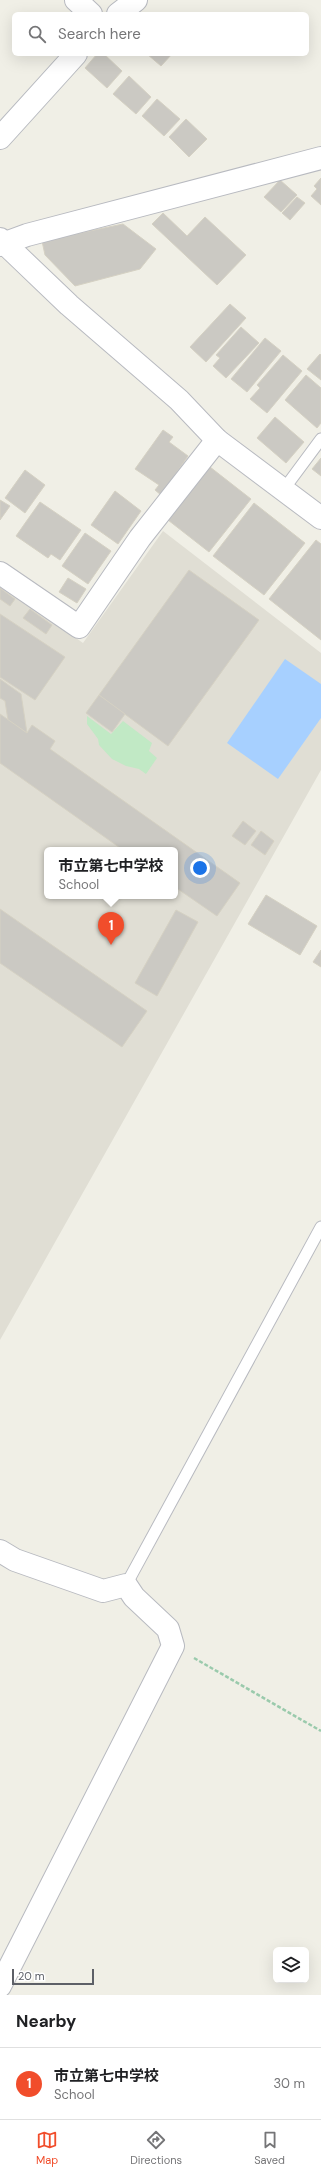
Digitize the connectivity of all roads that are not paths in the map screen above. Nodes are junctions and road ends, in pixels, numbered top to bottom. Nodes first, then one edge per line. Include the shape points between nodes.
1 (76, 0) edge
2 (136, 0) edge
3 (89, 12) edge
4 (121, 12) edge
5 (74, 56) edge
6 (0, 138) edge
7 (321, 158) edge
8 (2, 242) edge
9 (321, 439) edge
10 (218, 440) junction
11 (284, 489) junction
12 (321, 518) edge
13 (0, 573) edge
14 (321, 1227) edge
15 (0, 1551) edge
16 (126, 1585) junction
17 (0, 1986) edge

1 - 3 street
2 - 4 street
5 - 6 street
7 - 8 street
8 - 10 street via 69,305 179,400
9 - 11 lane
10 - 11 street
10 - 13 street via 140,538 79,627
11 - 12 street
14 - 16 lane
15 - 16 street via 15,1560 103,1592
16 - 17 street via 134,1597 168,1629 173,1646

